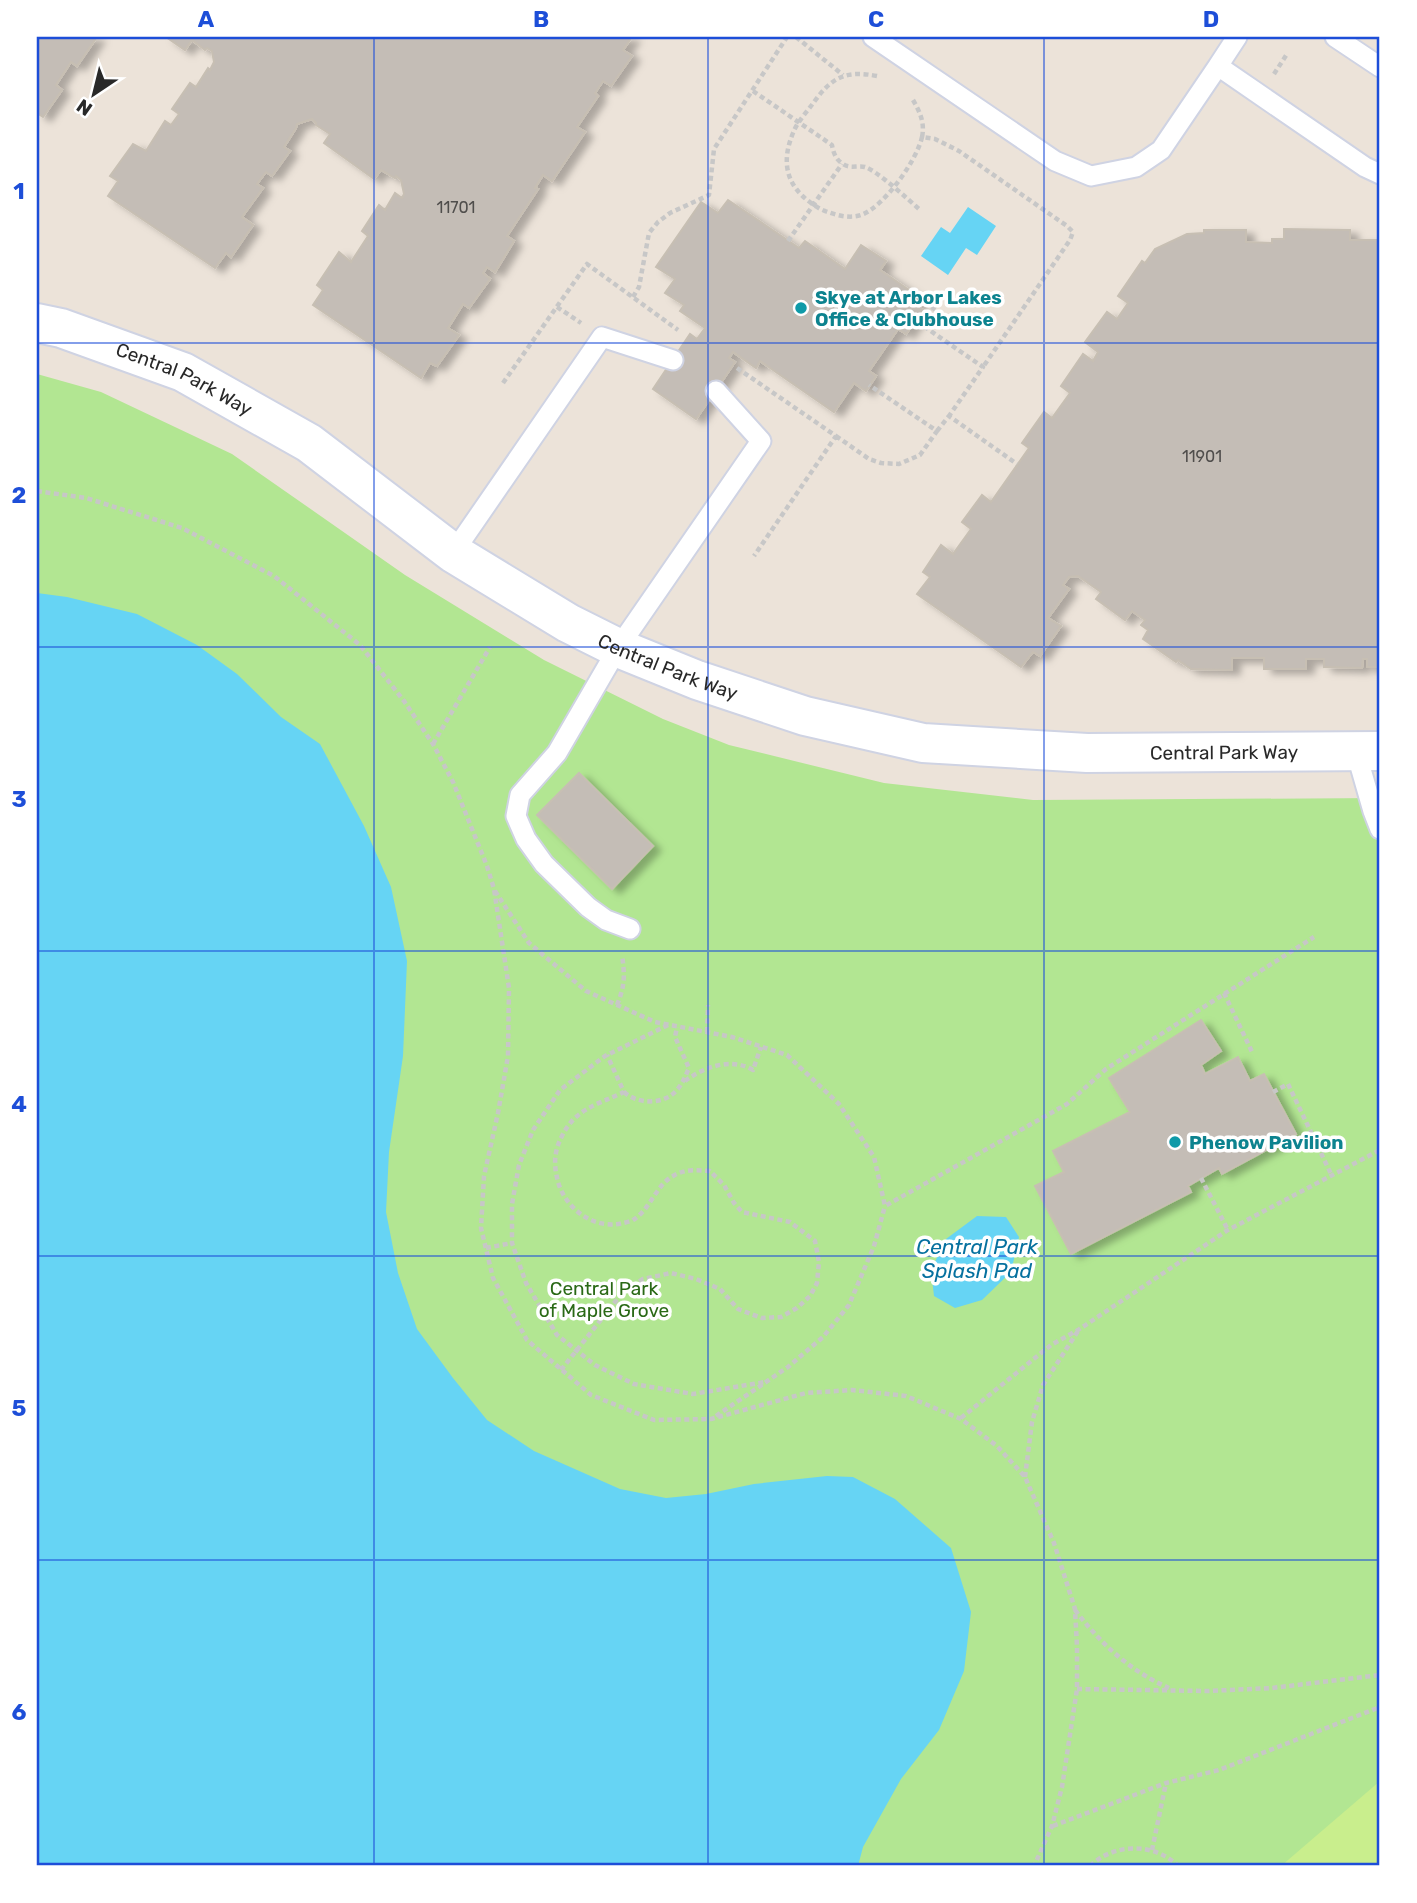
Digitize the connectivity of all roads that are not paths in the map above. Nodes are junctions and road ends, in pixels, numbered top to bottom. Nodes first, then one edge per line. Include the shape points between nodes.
1 (873, 37) edge
2 (1237, 37) edge
3 (1335, 37) edge
4 (1218, 66) junction
5 (1380, 68) edge
6 (1380, 174) edge
7 (37, 323) edge
8 (673, 360) dead end
9 (716, 391) dead end
10 (453, 553) junction
11 (618, 648) junction
12 (1368, 752) edge
13 (1380, 829) edge
14 (626, 928) road end

1 - 4 lane via 1055,160 1091,176 1136,167 1161,150
2 - 4 lane
3 - 5 lane
4 - 6 lane
7 - 10 street, Central Park Way via 183,372 309,443
8 - 10 lane via 602,337
9 - 11 lane via 761,441
10 - 11 street, Central Park Way via 568,624
11 - 12 street, Central Park Way via 806,716 923,743 1087,753
11 - 14 lane via 557,753 520,795 516,816 544,864 589,907
12 - 13 lane via 1373,811

